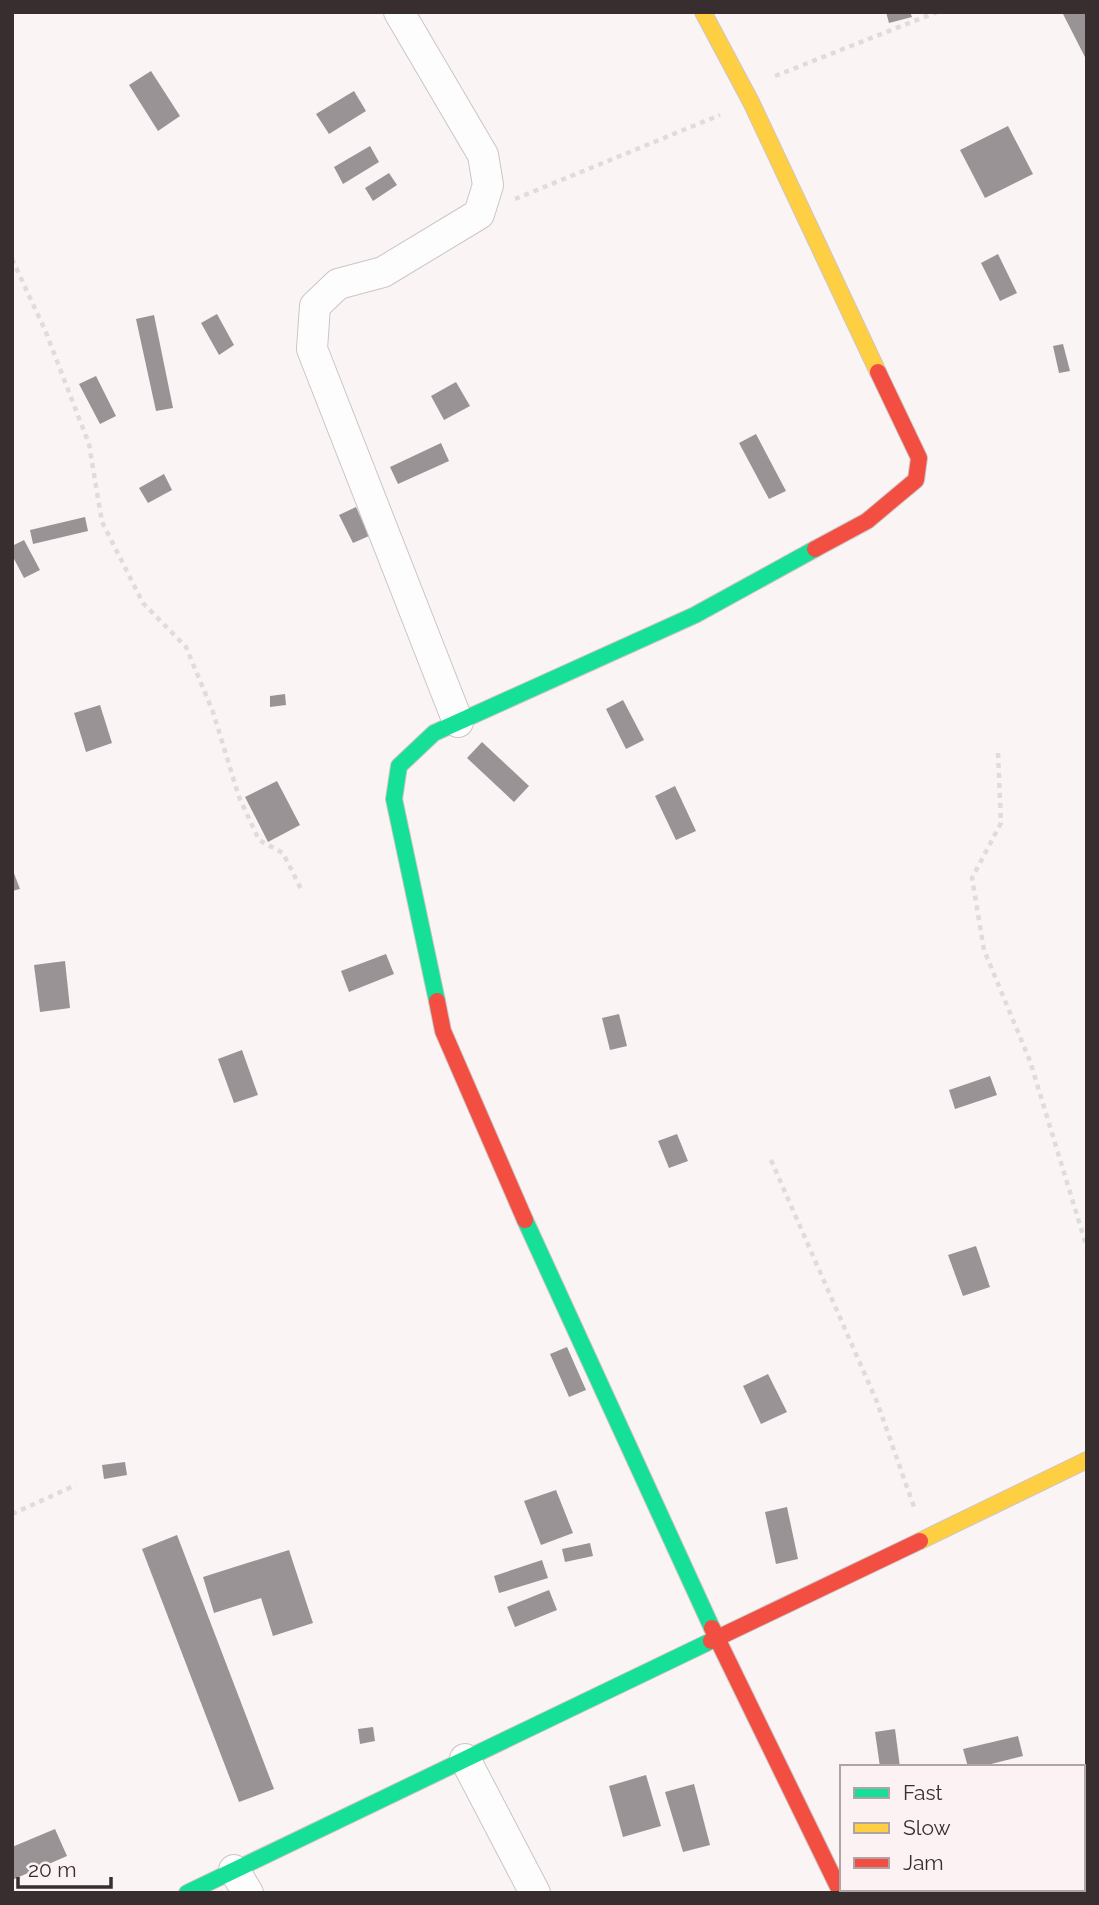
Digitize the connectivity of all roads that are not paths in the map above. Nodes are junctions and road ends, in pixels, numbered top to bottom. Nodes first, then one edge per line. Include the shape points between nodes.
1 (398, 12) edge
2 (703, 12) edge
3 (458, 722) junction
4 (1087, 1460) edge
5 (716, 1637) junction
6 (465, 1759) junction
7 (241, 1881) edge
8 (840, 1891) edge
9 (187, 1893) edge
10 (535, 1893) edge

1 - 3 street via 483,155 488,185 479,214 383,272 338,284 316,306 312,349
2 - 3 street via 751,102 919,458 916,480 867,521 695,615
3 - 5 street via 434,733 399,766 394,799 443,1031
4 - 5 street
5 - 6 street
5 - 8 street
6 - 7 street
6 - 10 street
7 - 9 street

